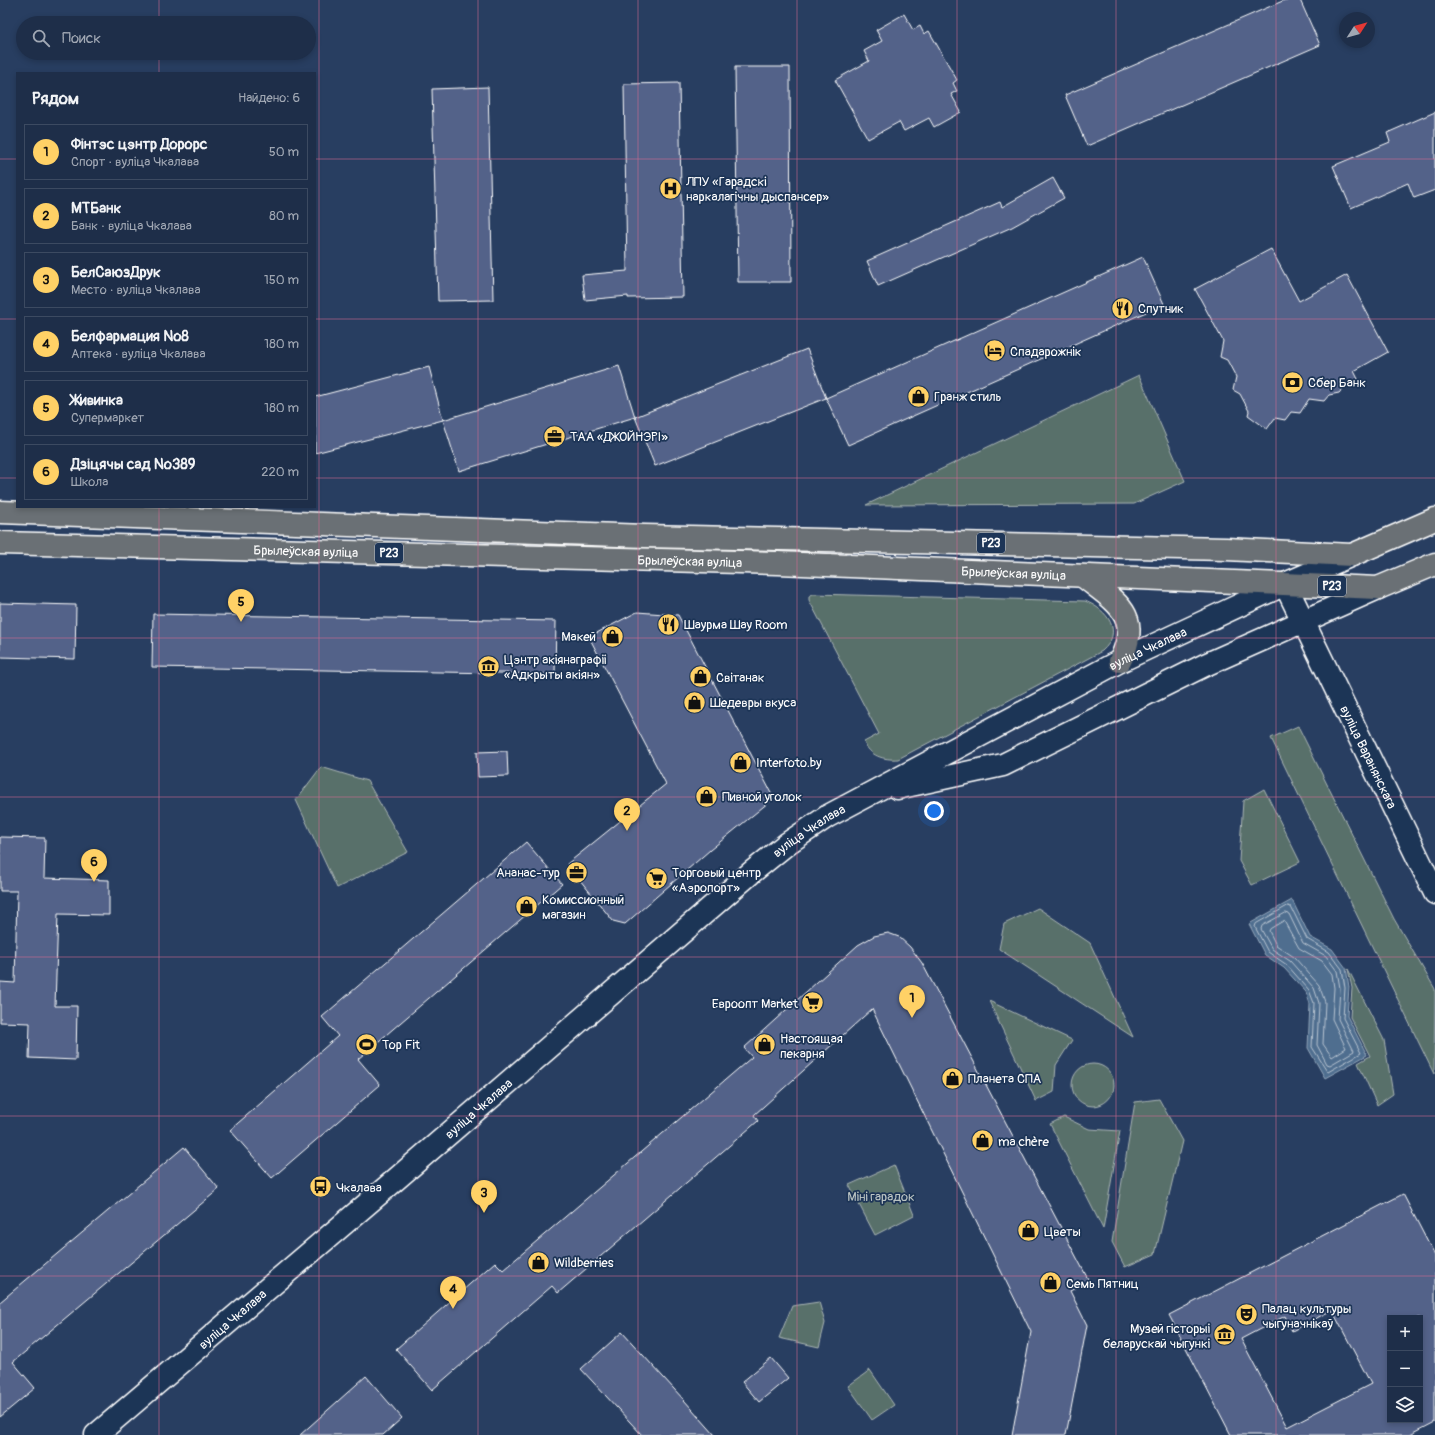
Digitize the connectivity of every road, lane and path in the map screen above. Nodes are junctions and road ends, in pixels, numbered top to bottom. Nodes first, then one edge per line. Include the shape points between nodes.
1 (0, 512) edge
2 (1435, 519) edge
3 (0, 543) edge
4 (1352, 554) junction
5 (1435, 564) edge
6 (1084, 577) junction
7 (1285, 584) junction
8 (1378, 588) junction
9 (1304, 620) junction
10 (1120, 661) junction
11 (869, 795) junction
12 (1435, 893) edge
13 (96, 1435) edge

1 - 4 main road, Брылеўская вуліца / Р23 via 645,536
2 - 4 main road, вуліца Чкалава / Р23
3 - 6 main road, Брылеўская вуліца / Р23 via 778,563
4 - 7 main road, вуліца Чкалава
5 - 8 main road, вуліца Чкалава / Р23
6 - 7 main road, Брылеўская вуліца / Р23
6 - 10 main road via 1125,613 1130,628 1127,648
7 - 8 main road, Брылеўская вуліца / Р23
7 - 9 main road, вуліца Варанянскага
7 - 10 main road, вуліца Чкалава
8 - 9 main road, вуліца Чкалава
9 - 11 main road, вуліца Чкалава via 1205,665 1003,765
9 - 12 main road, вуліца Варанянскага
10 - 11 main road, вуліца Чкалава
11 - 13 main road, вуліца Чкалава via 828,816 752,872

